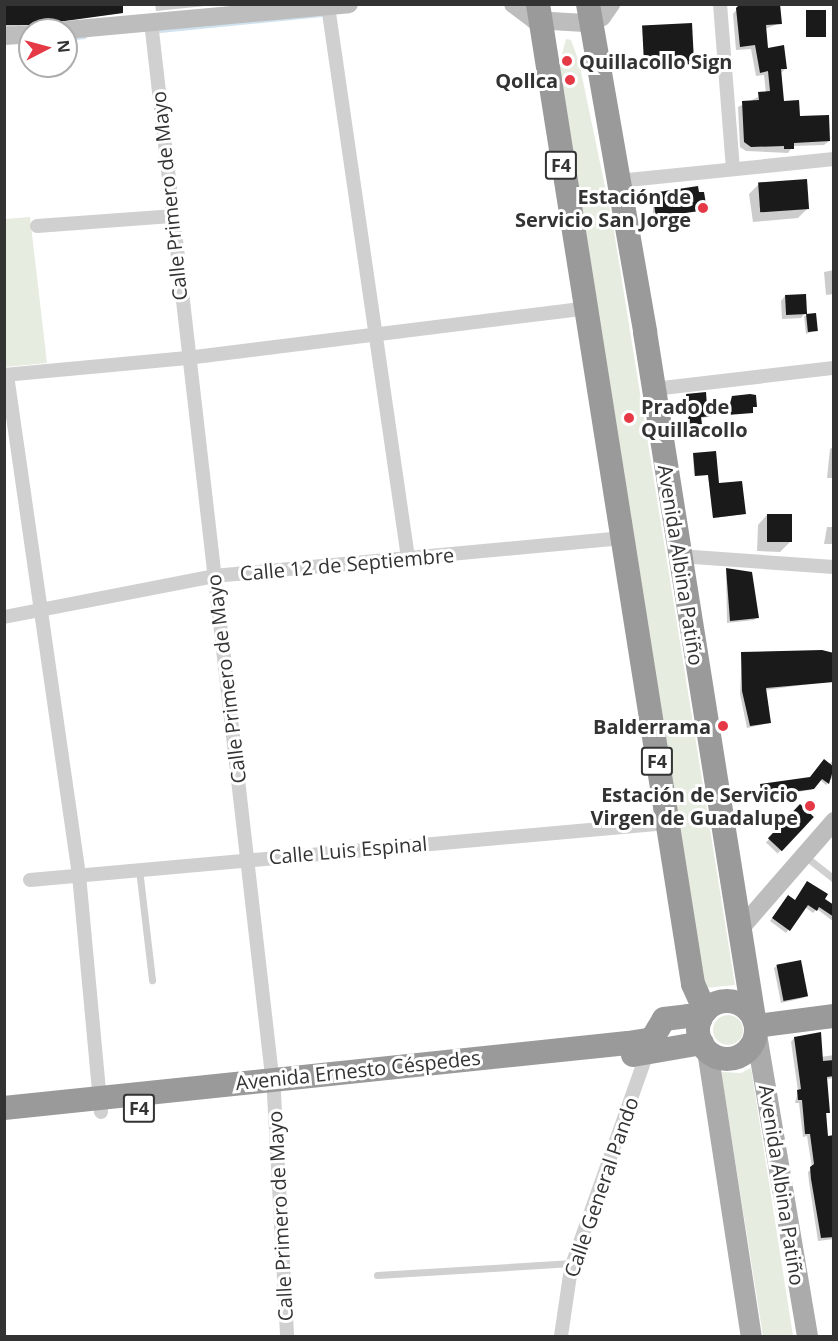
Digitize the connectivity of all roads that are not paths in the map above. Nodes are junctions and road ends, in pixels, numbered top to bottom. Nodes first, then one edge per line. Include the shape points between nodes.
1 (349, 4) edge
2 (513, 4) edge
3 (720, 4) edge
4 (328, 6) junction
5 (605, 8) edge
6 (539, 12) edge
7 (151, 22) junction
8 (78, 29) edge
9 (834, 159) edge
10 (733, 168) junction
11 (618, 180) junction
12 (172, 216) junction
13 (37, 226) dead end
14 (583, 309) junction
15 (378, 334) junction
16 (187, 358) junction
17 (834, 368) edge
18 (6, 375) edge
19 (654, 389) junction
20 (621, 538) junction
21 (679, 556) junction
22 (408, 558) junction
23 (834, 567) edge
24 (214, 576) junction
25 (38, 610) junction
26 (4, 617) edge
27 (834, 821) edge
28 (667, 823) junction
29 (804, 856) junction
30 (248, 859) junction
31 (139, 868) junction
32 (78, 875) junction
33 (834, 879) edge
34 (30, 880) dead end
35 (741, 928) junction
36 (152, 980) dead end
37 (703, 1015) junction
38 (834, 1016) edge
39 (755, 1026) junction
40 (649, 1046) junction
41 (704, 1047) junction
42 (273, 1086) junction
43 (100, 1104) junction
44 (4, 1108) edge
45 (4, 1123) edge
46 (572, 1263) junction
47 (377, 1275) dead end
48 (287, 1336) edge
49 (561, 1336) edge
50 (751, 1336) edge
51 (807, 1336) edge

1 - 4 main road
2 - 6 main road via 525,17
3 - 10 street
4 - 7 main road
4 - 15 street
5 - 6 main road
5 - 11 highway, Avenida Albina Patiño
6 - 14 highway, F4
7 - 8 main road
7 - 12 street, Calle Primero de Mayo
9 - 10 street
10 - 11 street
11 - 19 highway, Avenida Albina Patiño
12 - 13 street
12 - 16 street, Calle Primero de Mayo
14 - 15 street
14 - 20 highway, F4
15 - 16 street
15 - 22 street
16 - 18 street
16 - 24 street, Calle Primero de Mayo
17 - 19 street
18 - 25 street
19 - 21 highway, Avenida Albina Patiño
20 - 22 street, Calle 12 de Septiembre
20 - 28 highway, F4
21 - 23 street
21 - 35 highway, Avenida Albina Patiño
22 - 24 street, Calle 12 de Septiembre
24 - 25 street, Calle 12 de Septiembre
24 - 30 street, Calle Primero de Mayo
25 - 26 street, Calle 12 de Septiembre
25 - 32 street
27 - 29 main road
28 - 30 street, Calle Luis Espinal
28 - 37 highway, F4 via 693,984
29 - 33 lane
29 - 35 main road
30 - 31 street, Calle Luis Espinal
30 - 42 street, Calle Primero de Mayo
31 - 32 street, Calle Luis Espinal
31 - 36 lane
32 - 34 street, Calle Luis Espinal
32 - 43 street
35 - 39 highway, Avenida Albina Patiño
37 - 39 highway via 720,1002 736,1002
37 - 40 highway via 664,1019
37 - 41 highway, F4
38 - 39 highway
39 - 41 highway, F4 via 751,1047 733,1059 719,1058
39 - 51 main road, Avenida Albina Patiño
40 - 41 highway, Avenida Ernesto Céspedes / F4
40 - 42 highway, Avenida Ernesto Céspedes / F4
40 - 46 street, Calle General Pando
41 - 50 main road, F4
42 - 43 highway, Avenida Ernesto Céspedes / F4
42 - 48 street, Calle Primero de Mayo
43 - 44 highway, Avenida Ernesto Céspedes / F4
43 - 45 highway, Avenida Ernesto Céspedes / F4
46 - 47 lane
46 - 49 street, Calle General Pando

